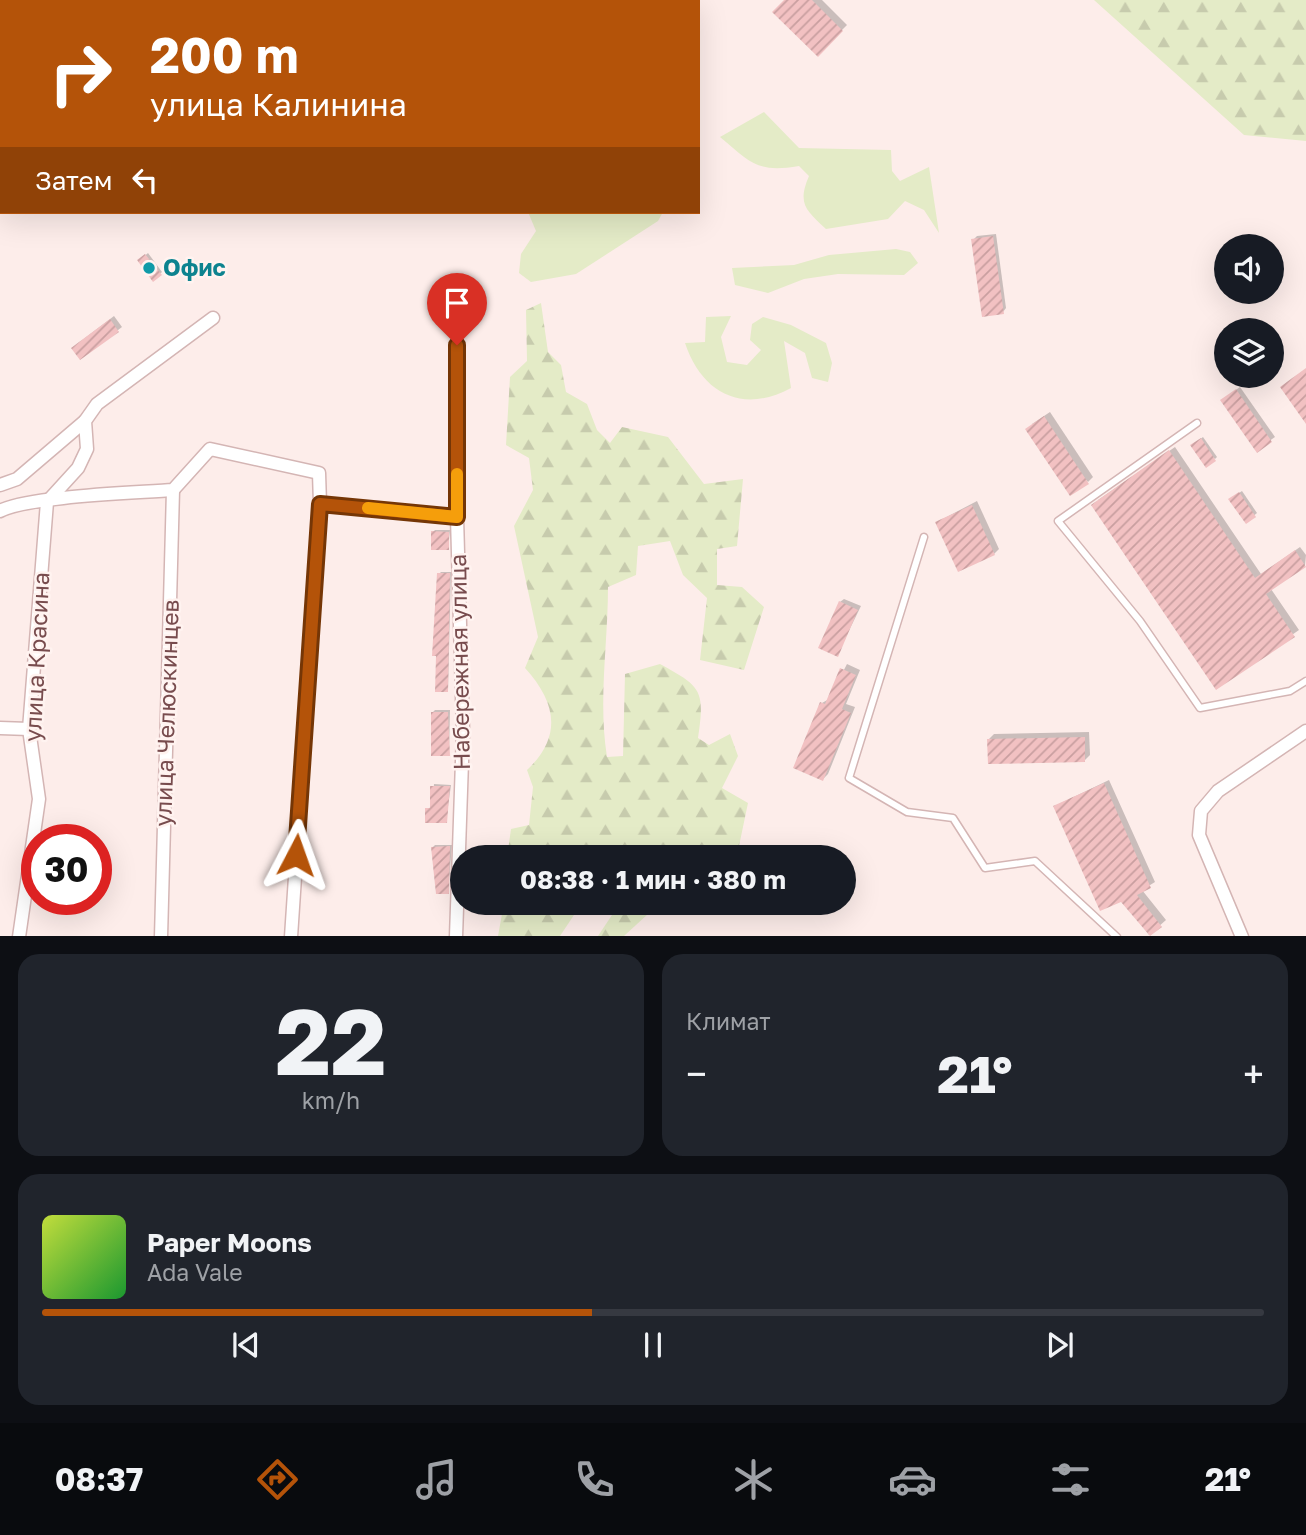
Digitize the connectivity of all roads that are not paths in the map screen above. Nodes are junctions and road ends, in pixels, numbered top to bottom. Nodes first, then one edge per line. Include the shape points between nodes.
1 (213, 318) dead end
2 (457, 345) dead end
3 (85, 421) junction
4 (1197, 423) dead end
5 (0, 485) edge
6 (173, 490) junction
7 (47, 502) junction
8 (320, 504) junction
9 (3, 506) edge
10 (457, 517) junction
11 (924, 537) dead end
12 (1306, 681) edge
13 (0, 728) edge
14 (29, 729) junction
15 (1306, 733) edge
16 (19, 936) edge
17 (160, 936) edge
18 (291, 936) edge
19 (456, 936) edge
20 (1116, 936) edge
21 (1242, 936) edge

1 - 3 street via 97,404
2 - 10 street, Набережная улица
3 - 5 street via 17,479
3 - 7 street via 87,449 78,468
4 - 12 lane via 1058,521 1140,621 1200,708 1290,691
6 - 7 street
6 - 8 street via 211,449 319,473
6 - 17 street, улица Челюскинцев
7 - 9 street
7 - 14 street, улица Красина
8 - 10 street
8 - 18 street
10 - 19 street, Набережная улица via 463,732
11 - 20 lane via 849,778 908,811 953,818 985,868 1035,861
13 - 14 street
14 - 16 street, улица Красина via 39,799
15 - 21 street via 1218,791 1201,811 1199,835

